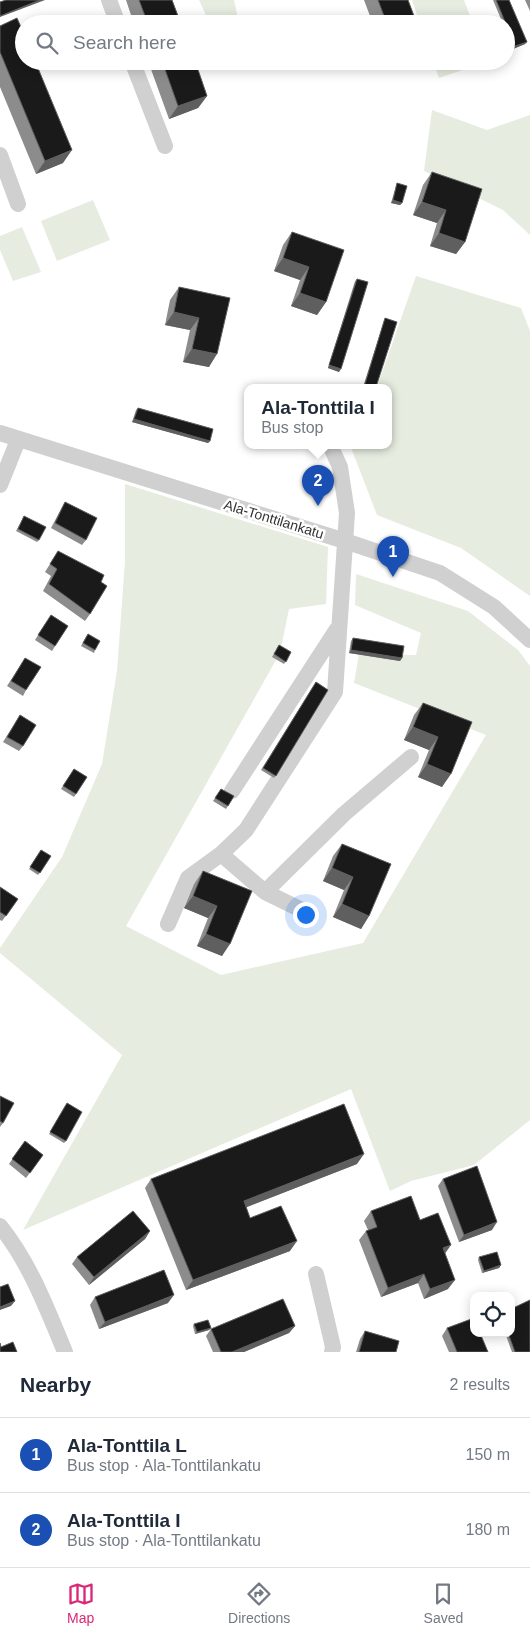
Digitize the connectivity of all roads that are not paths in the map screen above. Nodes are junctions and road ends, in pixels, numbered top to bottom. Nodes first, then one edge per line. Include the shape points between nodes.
1 (109, 0) edge
2 (115, 15) edge
3 (135, 70) edge
4 (165, 146) dead end
5 (0, 155) edge
6 (18, 204) dead end
7 (0, 433) edge
8 (18, 440) junction
9 (332, 449) edge
10 (0, 485) edge
11 (345, 541) junction
12 (338, 628) junction
13 (530, 640) edge
14 (411, 756) dead end
15 (232, 791) dead end
16 (221, 854) junction
17 (265, 892) junction
18 (310, 914) dead end
19 (168, 924) dead end
20 (0, 1226) edge
21 (316, 1274) dead end
22 (66, 1352) edge
23 (332, 1352) edge

1 - 2 street
3 - 4 street
5 - 6 street
7 - 8 street, Ala-Tonttilankatu
8 - 10 street
8 - 11 street, Ala-Tonttilankatu
9 - 11 street via 340,467 347,513
11 - 12 street
11 - 13 street, Ala-Tonttilankatu via 440,573 494,607
12 - 15 street
12 - 16 street via 335,692 246,830
14 - 17 street via 344,814
16 - 17 street
16 - 19 street via 188,878
17 - 18 street
20 - 22 street via 16,1246
21 - 23 street

